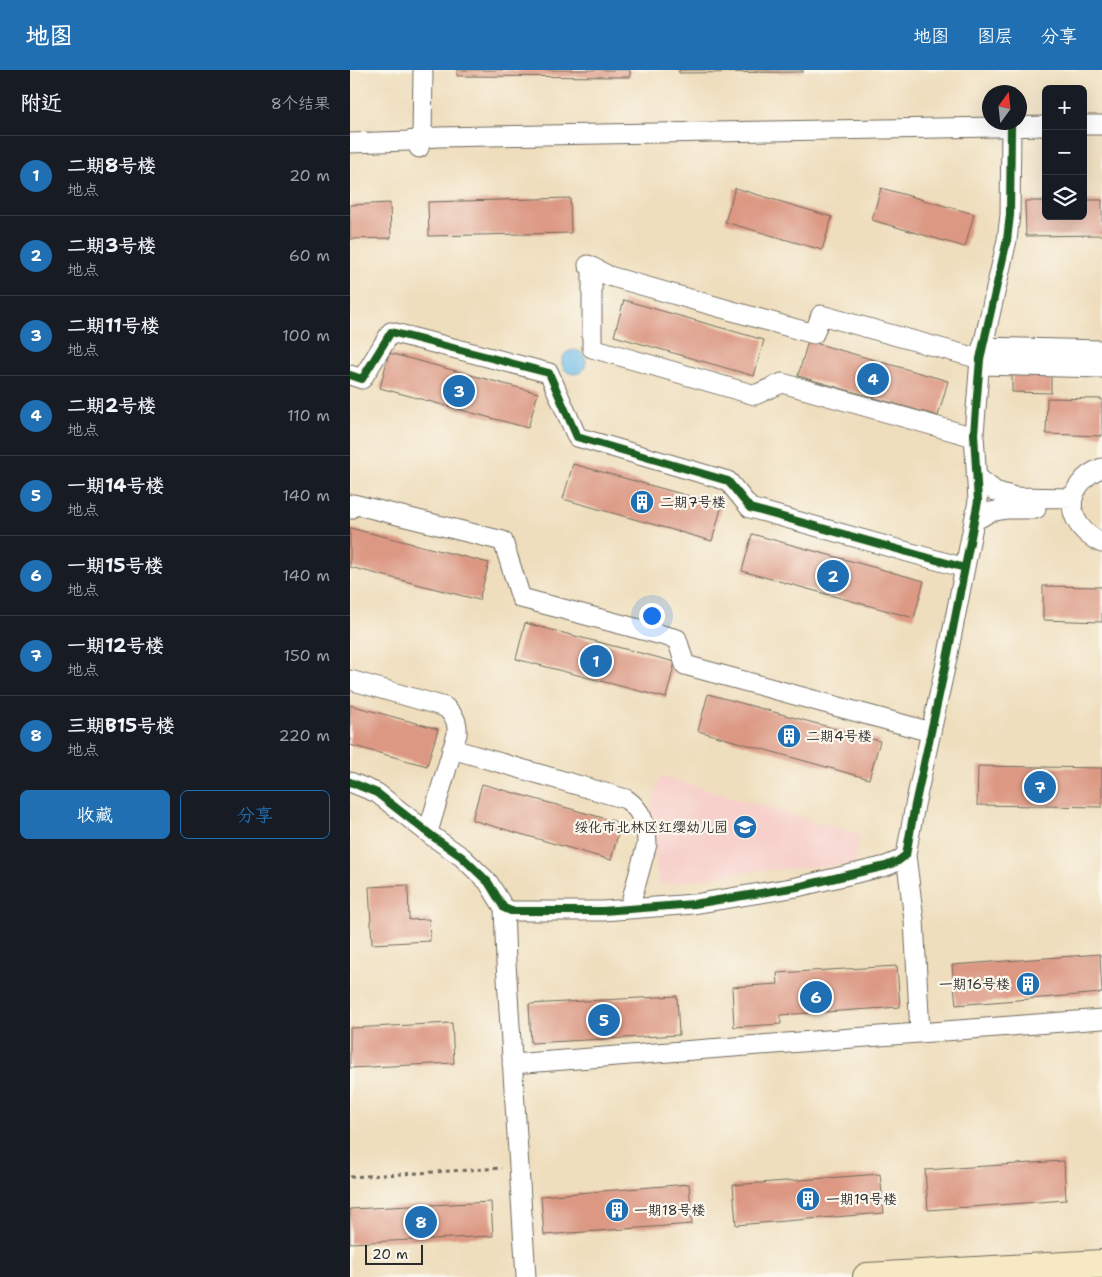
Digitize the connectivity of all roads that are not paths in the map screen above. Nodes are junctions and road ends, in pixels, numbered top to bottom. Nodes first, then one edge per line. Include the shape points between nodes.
1 (423, 70) edge
2 (1087, 125) edge
3 (1102, 125) edge
4 (1027, 126) edge
5 (1042, 126) edge
6 (982, 127) edge
7 (1011, 130) edge
8 (422, 138) junction
9 (350, 143) edge
10 (350, 154) edge
11 (1102, 350) edge
12 (980, 357) junction
13 (1102, 368) edge
14 (350, 375) edge
15 (974, 437) junction
16 (1102, 468) edge
17 (976, 476) junction
18 (1073, 504) junction
19 (350, 509) edge
20 (974, 521) junction
21 (1102, 543) edge
22 (965, 568) junction
23 (350, 680) edge
24 (931, 732) junction
25 (452, 749) junction
26 (350, 782) edge
27 (428, 832) junction
28 (906, 855) junction
29 (504, 908) junction
30 (629, 909) junction
31 (1102, 1019) edge
32 (920, 1033) junction
33 (512, 1064) junction
34 (1102, 1264) edge
35 (526, 1277) edge
36 (867, 1277) edge

1 - 8 street
2 - 3 street
4 - 5 street
6 - 8 street
7 - 12 street via 1007,240
8 - 9 street
8 - 10 street via 420,147 415,151
11 - 12 street
12 - 13 street
12 - 15 street
12 - 15 street via 821,314 814,334 609,276 590,266 592,348 755,395 782,383
14 - 22 street via 362,378 391,332 550,373 577,437 728,481 750,508
15 - 17 street
16 - 18 street via 1083,479 1075,490
17 - 18 street via 995,491 1015,497
17 - 20 street via 978,501
18 - 20 street via 1007,509 990,512
18 - 21 street via 1079,525
19 - 24 street via 353,504 503,541 521,598 677,639 685,665
20 - 22 street
22 - 24 street
23 - 25 street via 445,707 453,714 457,727
24 - 28 street
25 - 27 street
25 - 30 street via 634,804 644,822 647,844
26 - 27 street via 377,793
27 - 29 street via 462,857 488,882
28 - 30 street via 886,866 797,887 694,904
28 - 32 street via 914,920
29 - 30 street via 511,911
29 - 33 street
31 - 32 street
32 - 33 street
33 - 35 street
34 - 36 main road

